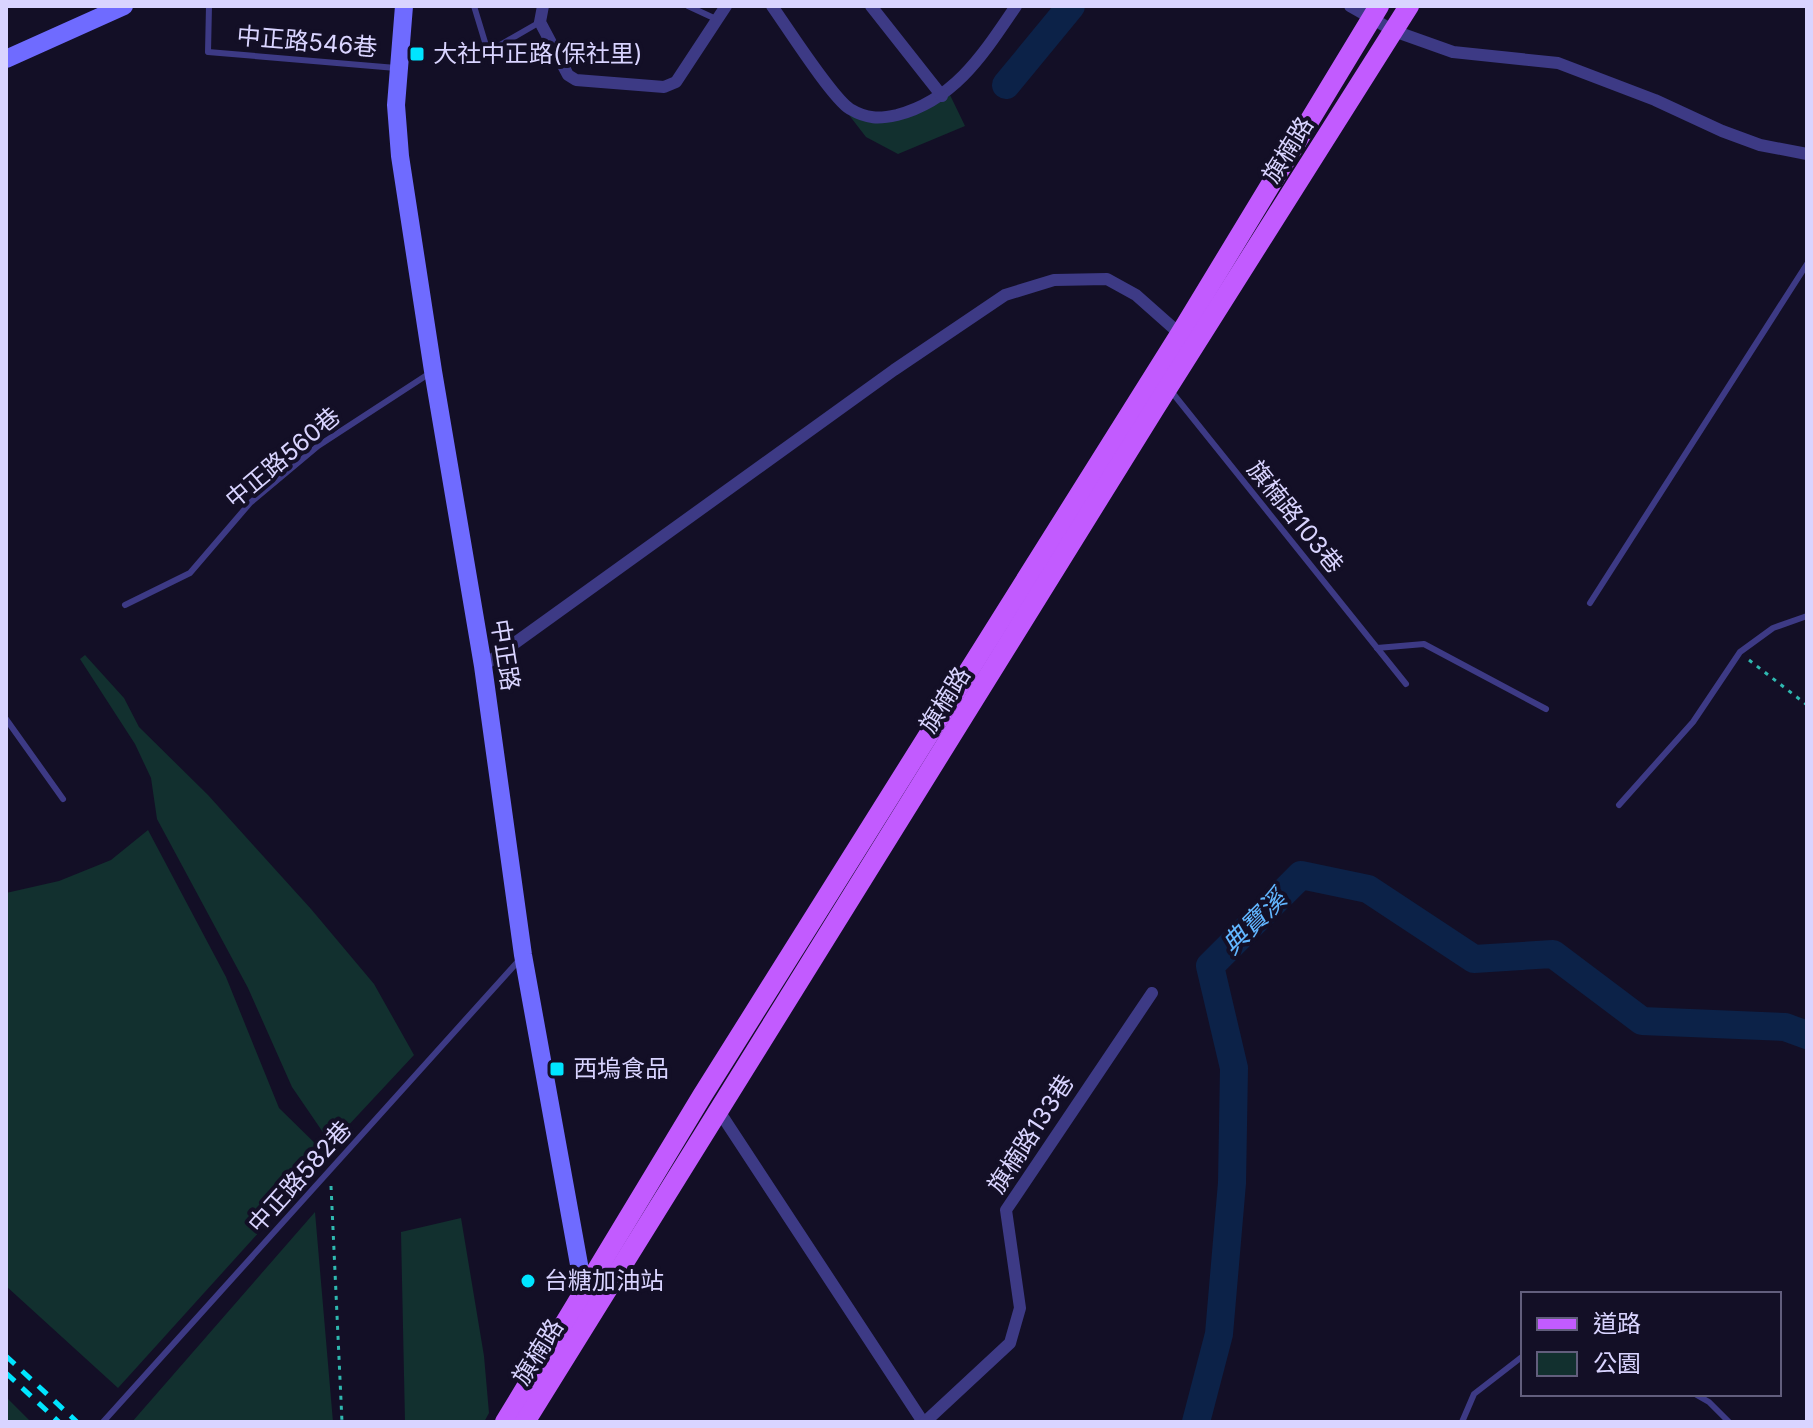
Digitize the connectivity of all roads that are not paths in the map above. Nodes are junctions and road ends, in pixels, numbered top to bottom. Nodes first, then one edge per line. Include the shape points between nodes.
1 (124, 6) edge
2 (209, 6) edge
3 (404, 6) edge
4 (474, 6) edge
5 (543, 6) edge
6 (688, 6) edge
7 (726, 6) edge
8 (772, 6) edge
9 (871, 6) edge
10 (1016, 6) edge
11 (1350, 6) edge
12 (1409, 6) edge
13 (1375, 12) edge
14 (716, 19) junction
15 (540, 22) junction
16 (1394, 31) junction
17 (6, 59) edge
18 (399, 69) junction
19 (942, 96) junction
20 (1807, 154) edge
21 (1807, 264) edge
22 (1180, 334) junction
23 (433, 371) junction
24 (1162, 381) junction
25 (1590, 603) dead end
26 (125, 605) dead end
27 (1807, 616) edge
28 (1377, 648) junction
29 (483, 666) junction
30 (1406, 684) dead end
31 (1546, 709) dead end
32 (6, 719) edge
33 (63, 799) dead end
34 (1619, 805) dead end
35 (523, 955) junction
36 (1152, 993) dead end
37 (702, 1096) junction
38 (719, 1111) junction
39 (592, 1296) junction
40 (1521, 1358) edge
41 (1698, 1396) edge
42 (103, 1422) edge
43 (505, 1422) edge
44 (525, 1422) edge
45 (924, 1422) edge
46 (1462, 1422) edge
47 (1729, 1422) edge

1 - 17 main road
2 - 18 lane, 中正路546巷 via 208,52
3 - 18 main road, 中正路
4 - 15 lane via 488,52
5 - 15 street
6 - 14 lane
7 - 14 street
8 - 19 street via 848,108 877,120 916,110
9 - 19 street
10 - 19 street via 987,50
11 - 13 street
12 - 16 main road, 旗楠路
13 - 16 street
13 - 22 main road, 旗楠路
14 - 15 street via 676,82 664,87 576,80 562,67
16 - 20 street via 1453,52 1568,66 1760,145
16 - 24 main road, 旗楠路
18 - 23 main road, 中正路 via 400,156
21 - 25 lane
22 - 24 main road, 旗楠路
22 - 29 street via 1136,295 1107,279 1054,280 1005,295
23 - 26 lane, 中正路560巷 via 284,474 250,503 190,573
23 - 29 main road, 中正路
24 - 28 lane, 旗楠路103巷
24 - 37 main road, 旗楠路
24 - 38 main road, 旗楠路
27 - 34 lane via 1773,628 1740,652 1693,722
28 - 30 lane, 旗楠路103巷
28 - 31 lane via 1424,644
29 - 35 main road, 中正路
32 - 33 lane
35 - 39 main road, 中正路
35 - 42 lane, 中正路582巷
36 - 45 street, 旗楠路133巷 via 1006,1210 1020,1308 1010,1343
37 - 38 street, 旗楠路133巷
37 - 39 main road, 旗楠路
38 - 39 main road, 旗楠路
38 - 45 street, 旗楠路133巷
39 - 43 main road, 旗楠路
39 - 44 main road, 旗楠路
40 - 46 lane via 1474,1394
41 - 47 lane

